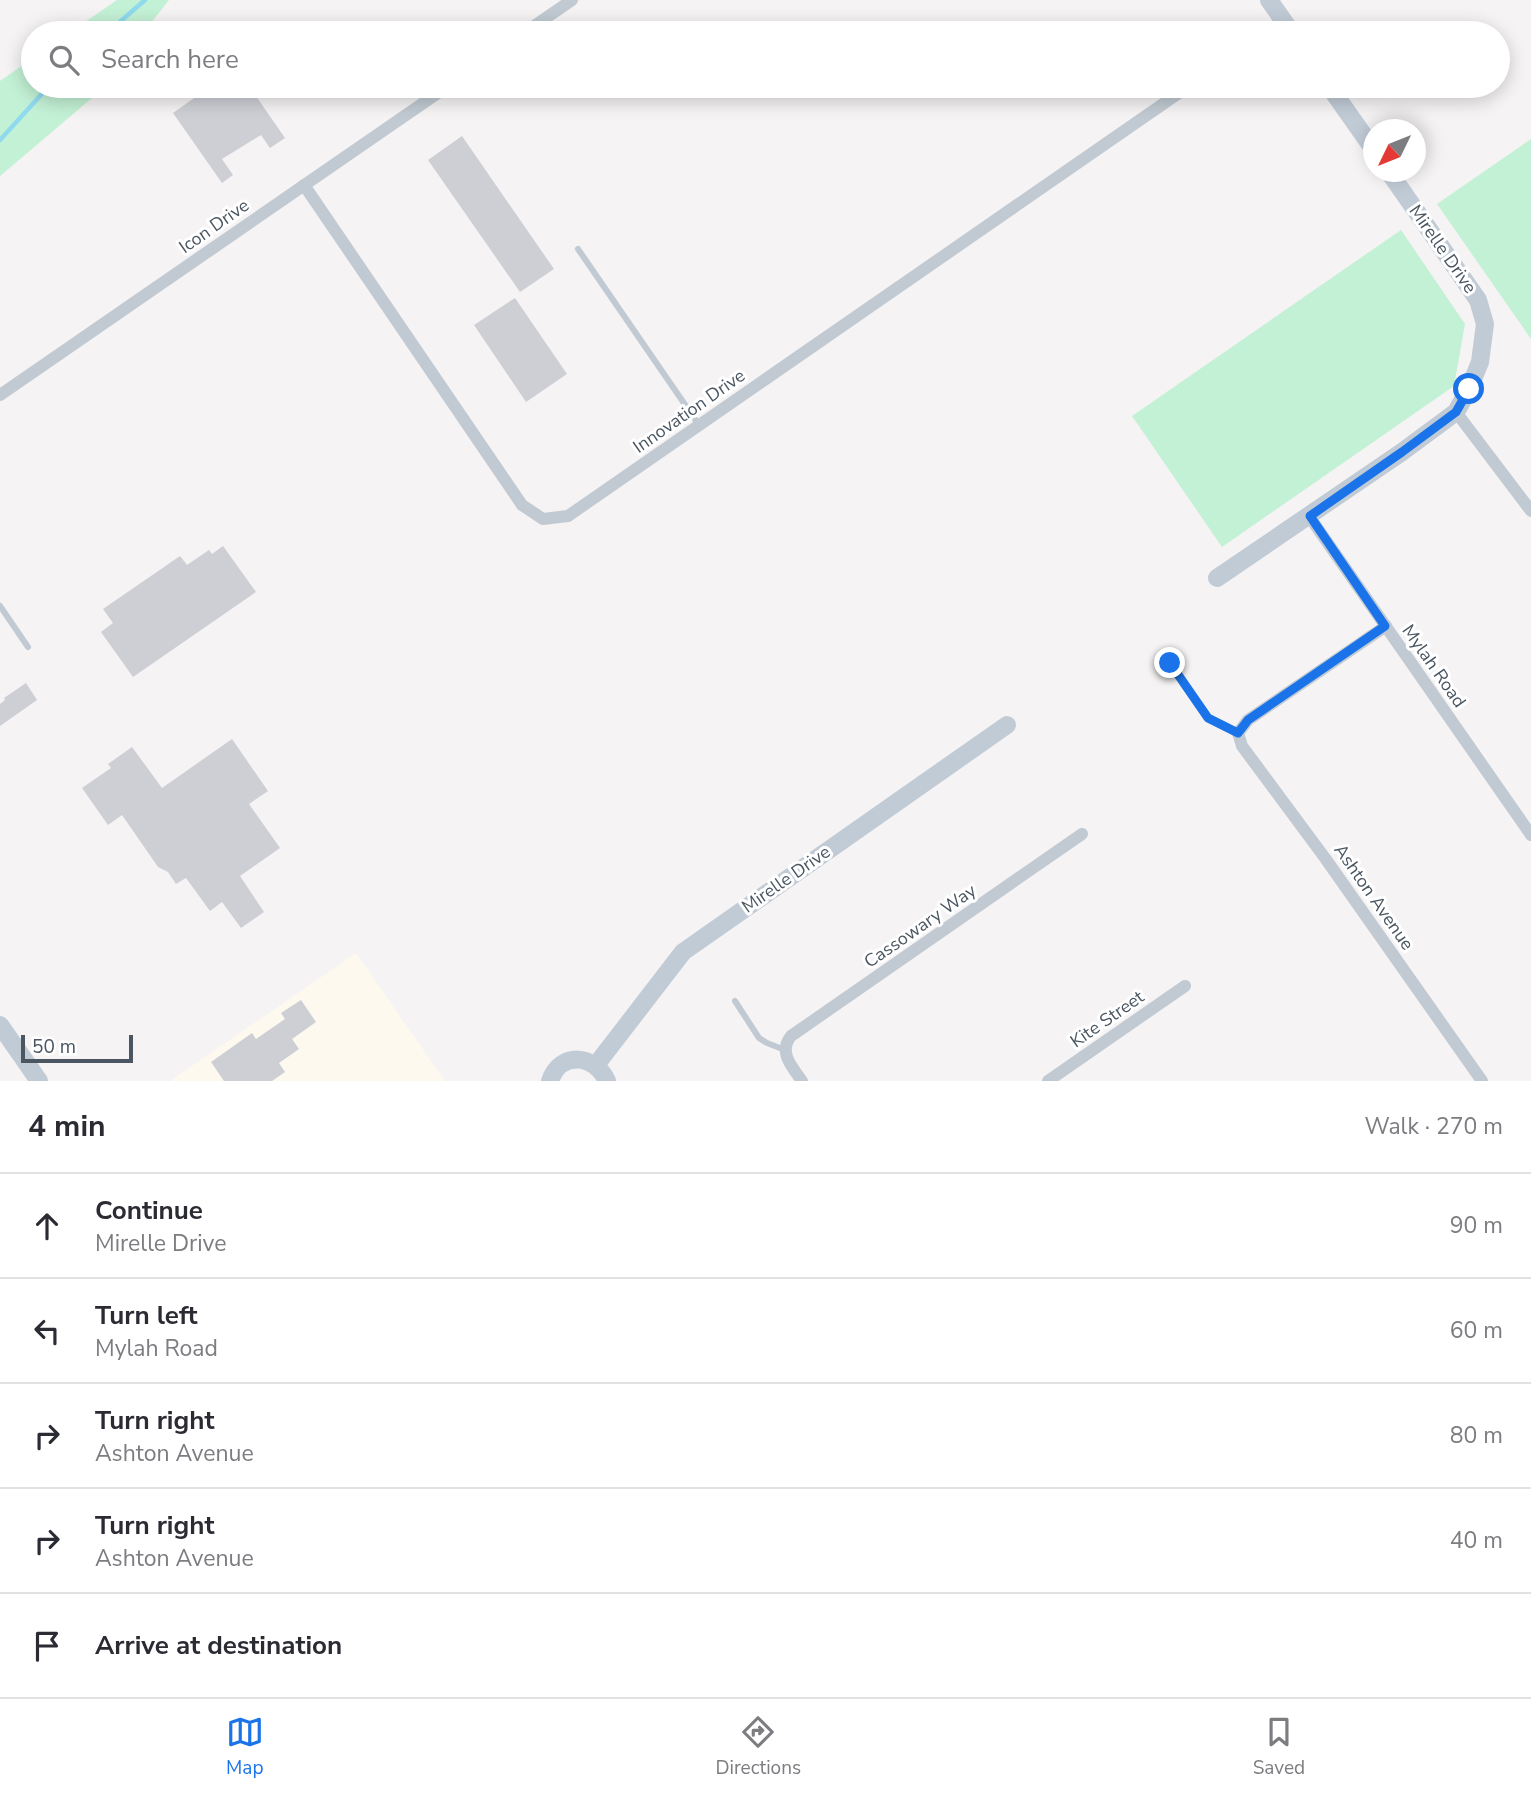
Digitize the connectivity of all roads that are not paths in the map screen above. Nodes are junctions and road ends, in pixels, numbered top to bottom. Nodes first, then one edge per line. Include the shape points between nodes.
1 (572, 0) edge
2 (1269, 0) edge
3 (541, 21) edge
4 (1284, 21) edge
5 (431, 98) edge
6 (1172, 98) edge
7 (1337, 98) edge
8 (1363, 134) edge
9 (1396, 182) edge
10 (304, 185) junction
11 (578, 249) dead end
12 (0, 395) edge
13 (1456, 412) junction
14 (699, 425) junction
15 (1531, 511) edge
16 (1310, 516) junction
17 (1217, 578) dead end
18 (0, 606) edge
19 (1385, 626) junction
20 (27, 647) dead end
21 (1170, 663) dead end
22 (1007, 725) dead end
23 (1238, 733) junction
24 (1082, 835) dead end
25 (1531, 835) edge
26 (1185, 986) dead end
27 (735, 1001) dead end
28 (0, 1025) edge
29 (785, 1050) junction
30 (596, 1065) junction
31 (39, 1081) edge
32 (550, 1081) edge
33 (607, 1081) edge
34 (802, 1081) edge
35 (1048, 1081) edge
36 (1482, 1081) edge

1 - 3 street
2 - 4 street
5 - 10 street, Icon Drive
6 - 14 street, Innovation Drive
7 - 8 street
9 - 13 street, Mirelle Drive via 1478,300 1485,324 1480,362
10 - 12 street, Icon Drive
10 - 14 street, Innovation Drive via 522,505 543,519 568,516
11 - 14 lane
13 - 15 street
13 - 16 street, Mirelle Drive
16 - 17 street, Mirelle Drive
16 - 19 street, Mylah Road
18 - 20 lane
19 - 23 street via 1248,720
19 - 25 street, Mylah Road
21 - 23 lane via 1208,718
22 - 30 street, Mirelle Drive via 683,952
23 - 36 street, Ashton Avenue via 1242,746
24 - 29 street, Cassowary Way via 791,1036
26 - 35 street, Kite Street
27 - 29 lane via 759,1038
28 - 31 street
29 - 34 street
30 - 32 street via 586,1060 566,1062
30 - 33 street

